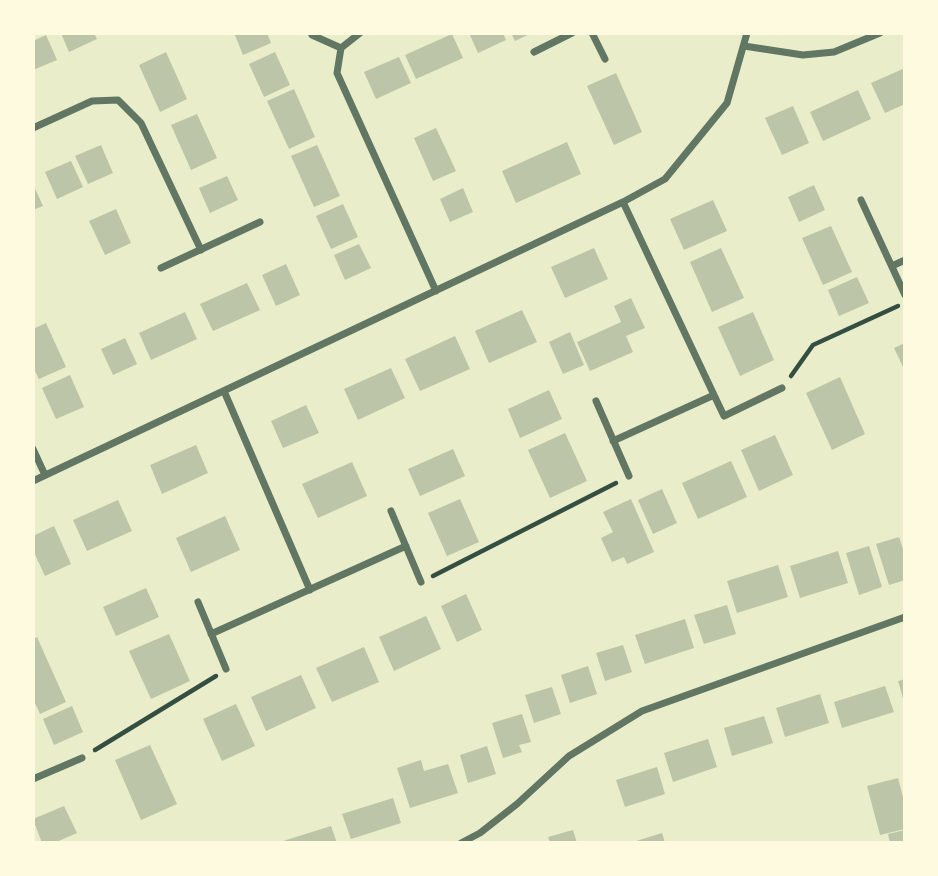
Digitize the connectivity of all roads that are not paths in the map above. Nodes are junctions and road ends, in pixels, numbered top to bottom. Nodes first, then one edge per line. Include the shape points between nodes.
1 (360, 33) edge
2 (572, 33) edge
3 (592, 33) edge
4 (747, 33) edge
5 (880, 33) edge
6 (312, 36) dead end
7 (744, 46) junction
8 (341, 48) junction
9 (534, 52) dead end
10 (605, 59) dead end
11 (33, 128) edge
12 (861, 200) dead end
13 (623, 202) junction
14 (260, 222) dead end
15 (201, 250) junction
16 (905, 260) edge
17 (892, 266) junction
18 (161, 268) dead end
19 (436, 291) junction
20 (905, 295) edge
21 (782, 388) road end
22 (224, 391) junction
23 (713, 395) junction
24 (596, 401) dead end
25 (613, 441) junction
26 (33, 449) edge
27 (45, 475) junction
28 (629, 476) road end
29 (33, 481) edge
30 (391, 511) dead end
31 (406, 546) junction
32 (421, 582) road end
33 (310, 590) junction
34 (198, 602) dead end
35 (905, 617) edge
36 (211, 634) junction
37 (226, 669) road end
38 (82, 758) road end
39 (33, 779) edge
40 (461, 843) edge

1 - 8 street
2 - 9 street
3 - 10 street
4 - 7 street
5 - 7 street via 834,52 803,55
6 - 8 street
7 - 13 street via 727,103 665,179
8 - 19 street via 337,73
11 - 15 street via 92,102 118,100 141,123
12 - 17 street
13 - 19 street
13 - 23 street
14 - 15 street
15 - 18 street
16 - 17 street
17 - 20 street
19 - 22 street
21 - 23 street via 724,416
22 - 27 street
22 - 33 street
23 - 25 street
24 - 25 street
25 - 28 street
26 - 27 street
27 - 29 street
30 - 31 street
31 - 32 street
31 - 33 street
33 - 36 street
34 - 36 street
35 - 40 street via 642,711 569,756 517,804
36 - 37 street
38 - 39 street

